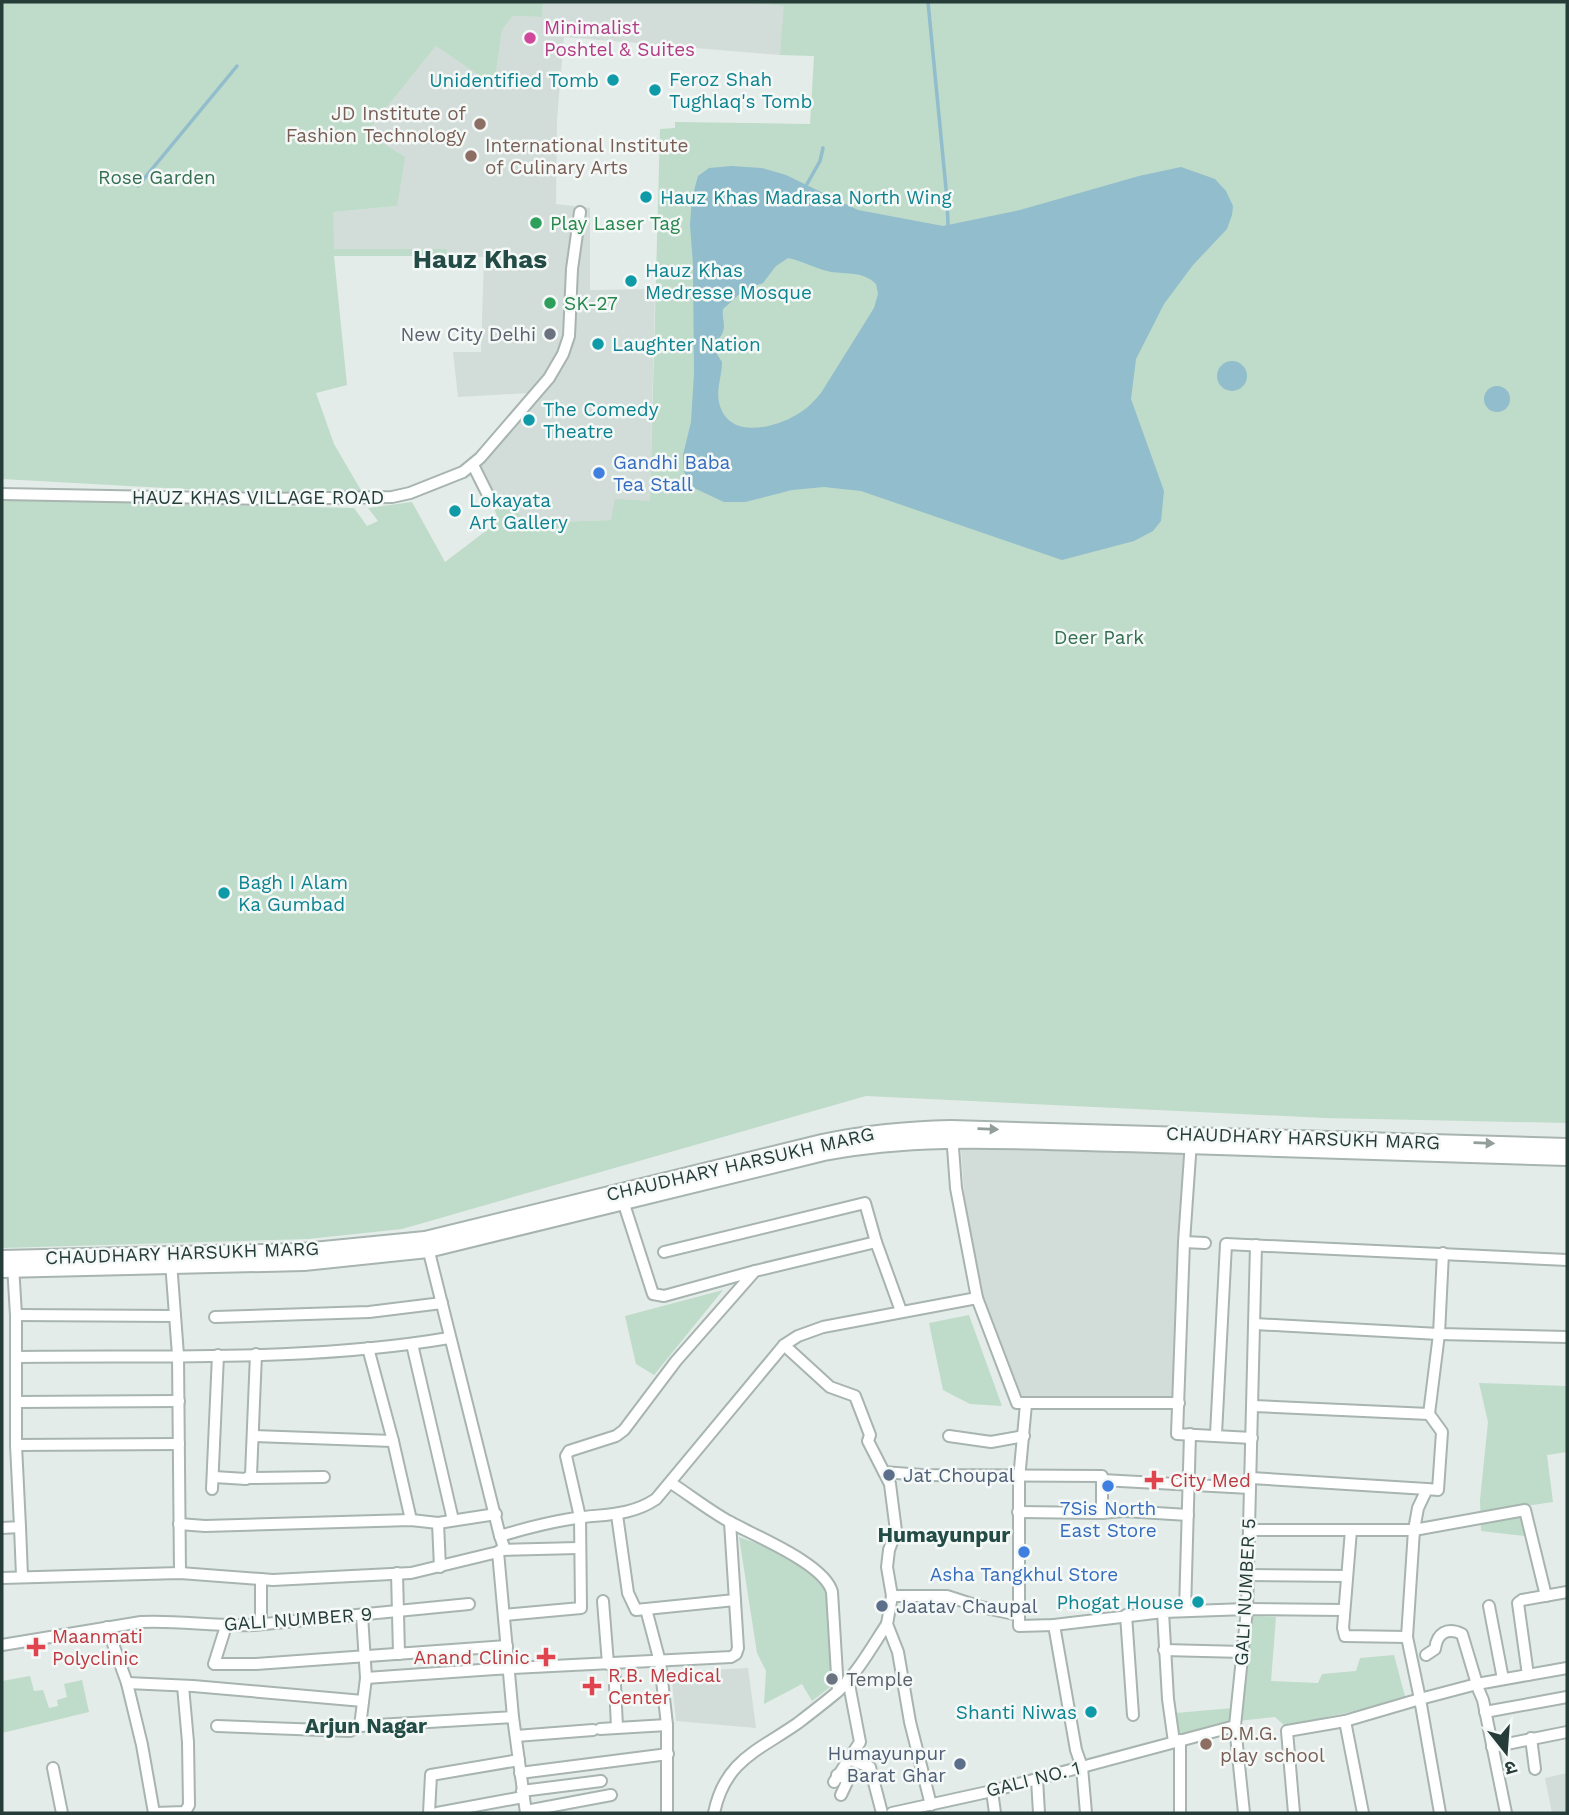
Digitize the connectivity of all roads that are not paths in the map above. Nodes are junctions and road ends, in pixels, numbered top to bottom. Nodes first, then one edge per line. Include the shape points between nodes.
1 (580, 212) dead end
2 (473, 464) junction
3 (2, 494) edge
4 (489, 497) dead end
5 (952, 1134) junction
6 (1191, 1140) junction
7 (1567, 1146) edge
8 (1353, 1149) junction
9 (1567, 1158) edge
10 (622, 1196) junction
11 (876, 1242) junction
12 (1184, 1242) junction
13 (1205, 1243) dead end
14 (427, 1244) junction
15 (1256, 1245) junction
16 (664, 1252) dead end
17 (1443, 1254) junction
18 (171, 1260) junction
19 (1567, 1260) edge
20 (7, 1264) edge
21 (755, 1271) junction
22 (977, 1298) junction
23 (442, 1303) junction
24 (901, 1311) junction
25 (16, 1315) junction
26 (175, 1316) junction
27 (215, 1317) dead end
28 (1255, 1324) junction
29 (1440, 1334) junction
30 (1567, 1337) edge
31 (449, 1338) junction
32 (412, 1344) junction
33 (783, 1345) junction
34 (368, 1348) junction
35 (256, 1354) junction
36 (178, 1355) junction
37 (218, 1355) junction
38 (16, 1357) junction
39 (179, 1401) junction
40 (16, 1402) junction
41 (1179, 1403) junction
42 (1026, 1404) junction
43 (1253, 1406) junction
44 (1429, 1413) junction
45 (1190, 1434) junction
46 (1216, 1434) junction
47 (253, 1436) junction
48 (949, 1436) dead end
49 (1024, 1436) junction
50 (1252, 1438) junction
51 (393, 1441) junction
52 (179, 1444) junction
53 (16, 1446) junction
54 (884, 1472) junction
55 (1019, 1475) junction
56 (215, 1477) junction
57 (324, 1477) dead end
58 (249, 1478) junction
59 (1102, 1480) junction
60 (671, 1483) junction
61 (1251, 1483) junction
62 (1189, 1485) junction
63 (212, 1489) dead end
64 (1427, 1489) junction
65 (1018, 1512) junction
66 (1101, 1513) junction
67 (496, 1514) junction
68 (617, 1515) junction
69 (1188, 1515) junction
70 (580, 1517) junction
71 (411, 1520) junction
72 (453, 1520) junction
73 (730, 1522) junction
74 (438, 1523) junction
75 (179, 1524) junction
76 (20, 1527) junction
77 (2, 1528) edge
78 (1249, 1530) junction
79 (1351, 1530) junction
80 (1414, 1530) junction
81 (500, 1536) junction
82 (578, 1548) junction
83 (500, 1551) junction
84 (440, 1567) junction
85 (180, 1573) junction
86 (397, 1573) junction
87 (1247, 1575) junction
88 (22, 1576) junction
89 (1347, 1576) junction
90 (2, 1578) edge
91 (261, 1579) junction
92 (1567, 1592) edge
93 (892, 1596) junction
94 (1546, 1596) junction
95 (734, 1600) junction
96 (603, 1601) dead end
97 (469, 1604) dead end
98 (1489, 1606) dead end
99 (646, 1609) junction
100 (1247, 1609) junction
101 (1344, 1610) junction
102 (1185, 1611) junction
103 (397, 1612) junction
104 (1163, 1612) junction
105 (362, 1615) junction
106 (504, 1615) junction
107 (1019, 1615) junction
108 (1126, 1615) junction
109 (261, 1624) junction
110 (887, 1624) junction
111 (1054, 1625) junction
112 (226, 1626) junction
113 (107, 1627) junction
114 (1407, 1637) junction
115 (2, 1645) edge
116 (507, 1646) junction
117 (1164, 1650) junction
118 (1243, 1653) junction
119 (399, 1654) junction
120 (1426, 1655) dead end
121 (364, 1656) junction
122 (660, 1662) junction
123 (611, 1664) junction
124 (509, 1668) junction
125 (1567, 1668) edge
126 (1528, 1675) junction
127 (366, 1678) junction
128 (848, 1679) junction
129 (1503, 1679) junction
130 (127, 1683) junction
131 (1477, 1685) junction
132 (183, 1686) junction
133 (838, 1691) junction
134 (1567, 1697) edge
135 (1420, 1699) junction
136 (363, 1701) junction
137 (1485, 1712) junction
138 (1133, 1715) dead end
139 (513, 1717) junction
140 (1345, 1721) junction
141 (667, 1725) junction
142 (217, 1726) dead end
143 (360, 1726) junction
144 (1234, 1726) junction
145 (617, 1727) junction
146 (1567, 1732) edge
147 (516, 1736) junction
148 (1531, 1738) junction
149 (1177, 1741) junction
150 (1492, 1747) junction
151 (668, 1754) junction
152 (848, 1759) junction
153 (519, 1760) junction
154 (1082, 1767) junction
155 (53, 1768) dead end
156 (1535, 1769) dead end
157 (520, 1773) junction
158 (1037, 1779) junction
159 (601, 1781) dead end
160 (992, 1791) junction
161 (523, 1794) junction
162 (611, 1795) dead end
163 (841, 1795) dead end
164 (932, 1805) junction
165 (526, 1812) edge
166 (62, 1813) edge
167 (154, 1813) edge
168 (429, 1813) edge
169 (437, 1813) edge
170 (667, 1813) edge
171 (714, 1813) edge
172 (883, 1813) edge
173 (892, 1813) edge
174 (995, 1813) edge
175 (1039, 1813) edge
176 (1086, 1813) edge
177 (1180, 1813) edge
178 (1244, 1813) edge
179 (1294, 1813) edge
180 (1363, 1813) edge
181 (1440, 1813) edge
182 (1506, 1813) edge

1 - 2 street, HAUZ KHAS VILLAGE ROAD via 566,346 530,404
2 - 3 street, HAUZ KHAS VILLAGE ROAD via 410,494 392,497
2 - 4 street
5 - 6 street, CHAUDHARY HARSUKH MARG
5 - 10 street, CHAUDHARY HARSUKH MARG via 860,1146
5 - 22 street via 956,1188
6 - 8 street, CHAUDHARY HARSUKH MARG
6 - 12 street
8 -> 7 street, CHAUDHARY HARSUKH MARG
8 - 9 street, CHAUDHARY HARSUKH MARG
10 - 14 street, CHAUDHARY HARSUKH MARG
10 - 21 street via 653,1294 663,1296
11 - 16 street via 865,1203
11 - 21 street
11 - 24 street
12 - 13 street
12 - 41 street
14 - 18 street, CHAUDHARY HARSUKH MARG via 304,1263
14 - 23 street
15 - 17 street
15 - 28 street, GALI NUMBER 5
15 - 46 street via 1226,1244
17 - 19 street
17 - 29 street
18 - 20 street, CHAUDHARY HARSUKH MARG
18 - 26 street
20 - 25 street
21 - 70 street via 676,1361 624,1430 567,1453
22 - 24 street
22 - 42 street via 1014,1399
23 - 27 street via 369,1312
23 - 31 street
24 - 33 street via 823,1327
25 - 26 street
25 - 38 street
26 - 36 street
28 - 29 street
28 - 43 street, GALI NUMBER 5
29 - 30 street
29 - 44 street
31 - 32 street
31 - 67 street
32 - 34 street
32 - 72 street
33 - 54 street via 830,1387 855,1396 870,1435 868,1441
33 - 60 street
34 - 35 street
34 - 51 street
35 - 37 street
35 - 47 street
36 - 37 street
36 - 38 street
36 - 39 street
37 - 56 street
38 - 40 street
39 - 40 street
39 - 52 street
40 - 53 street
41 - 42 street
41 - 45 street via 1177,1434
42 - 49 street
43 - 44 street
43 - 50 street, GALI NUMBER 5
44 - 64 street via 1442,1432 1438,1490
45 - 46 street
45 - 62 street
46 - 50 street
47 - 51 street
47 - 58 street
48 - 49 street via 991,1442
49 - 55 street
50 - 61 street, GALI NUMBER 5
51 - 71 street
52 - 53 street
52 - 75 street
53 - 76 street
54 - 55 street
54 - 93 street via 896,1531 887,1567
55 - 59 street via 1102,1476
55 - 65 street
56 - 58 street
56 - 63 street
57 - 58 street
59 - 62 street
59 - 66 street
60 - 68 street via 645,1507
60 - 73 street
61 - 62 street
61 - 64 street
61 - 78 street, GALI NUMBER 5
62 - 69 street
64 - 80 street
65 - 66 street
65 - 107 street
66 - 69 street
67 - 72 street
67 - 81 street
68 - 70 street
68 - 99 street via 628,1593 636,1610
69 - 102 street
70 - 81 street
70 - 82 street
71 - 74 street
71 - 75 street
72 - 74 street
73 - 95 street
73 - 133 street via 786,1549 828,1582
74 - 84 street
75 - 85 street
76 - 77 street
76 - 88 street
78 - 79 street
78 - 87 street, GALI NUMBER 5
79 - 80 street
79 - 89 street
80 - 94 street via 1525,1510
80 - 114 street
81 - 83 street via 504,1547
82 - 83 street
82 - 106 street via 581,1608
83 - 84 street
83 - 106 street
84 - 86 street
85 - 88 street
85 - 91 street
86 - 91 street
86 - 103 street
87 - 89 street
87 - 100 street, GALI NUMBER 5
88 - 90 street
89 - 101 street
91 - 109 street
92 - 94 street
93 - 107 street via 947,1596
93 - 110 street
94 - 126 street via 1522,1600 1518,1606
95 - 99 street
95 - 122 street via 736,1654
96 - 123 street
97 - 103 street, GALI NUMBER 9
98 - 129 street
99 - 122 street
100 - 101 street
100 - 102 street
100 - 118 street, GALI NUMBER 5
101 - 114 street via 1345,1636
102 - 104 street
103 - 105 street, GALI NUMBER 9
103 - 119 street
104 - 108 street
104 - 117 street
105 - 109 street, GALI NUMBER 9
105 - 121 street
106 - 116 street
107 - 111 street via 1019,1626
108 - 111 street
108 - 138 street
109 - 112 street, GALI NUMBER 9
110 - 128 street
110 - 164 street via 898,1652
111 - 154 street
112 - 113 street, GALI NUMBER 9 via 164,1621
112 - 121 street via 214,1664
113 - 115 street, GALI NUMBER 9
113 - 130 street
114 - 135 street
116 - 119 street
116 - 124 street
117 - 118 street
117 - 149 street
118 - 144 street, GALI NUMBER 5
119 - 121 street
120 - 131 street via 1435,1649 1441,1633 1462,1634
121 - 127 street
122 - 123 street
122 - 141 street
123 - 124 street
123 - 145 street
124 - 127 street
124 - 139 street
125 - 126 street
126 - 129 street
127 - 136 street
128 - 133 street
128 - 152 street via 860,1742
129 - 131 street
130 - 132 street
130 - 167 street
131 - 135 street
131 - 137 street
132 - 136 street
132 - 167 street via 189,1805 185,1812
133 - 171 street via 740,1762 722,1786
134 - 137 street
135 - 140 street
135 - 181 street
136 - 143 street
137 - 150 street
139 - 143 street
139 - 147 street
140 - 179 street via 1287,1731
140 - 180 street
141 - 145 street
141 - 151 street
142 - 143 street via 350,1731
144 - 149 street, GALI NO. 1
144 - 178 street, GALI NUMBER 5
145 - 147 street
146 - 148 street
147 - 153 street
148 - 150 street
148 - 156 street
149 - 154 street, GALI NO. 1
149 - 177 street
150 - 182 street
151 - 157 street
151 - 170 street
152 - 163 street via 835,1778 848,1780
152 - 172 street via 870,1767
153 - 157 street
153 - 168 street via 431,1775
154 - 158 street, GALI NO. 1
154 - 176 street
155 - 166 street
157 - 161 street
158 - 160 street, GALI NO. 1
158 - 175 street
159 - 161 street
160 - 164 street, GALI NO. 1
160 - 174 street
161 - 165 street
161 - 169 street
162 - 165 street
164 - 173 street, GALI NO. 1

